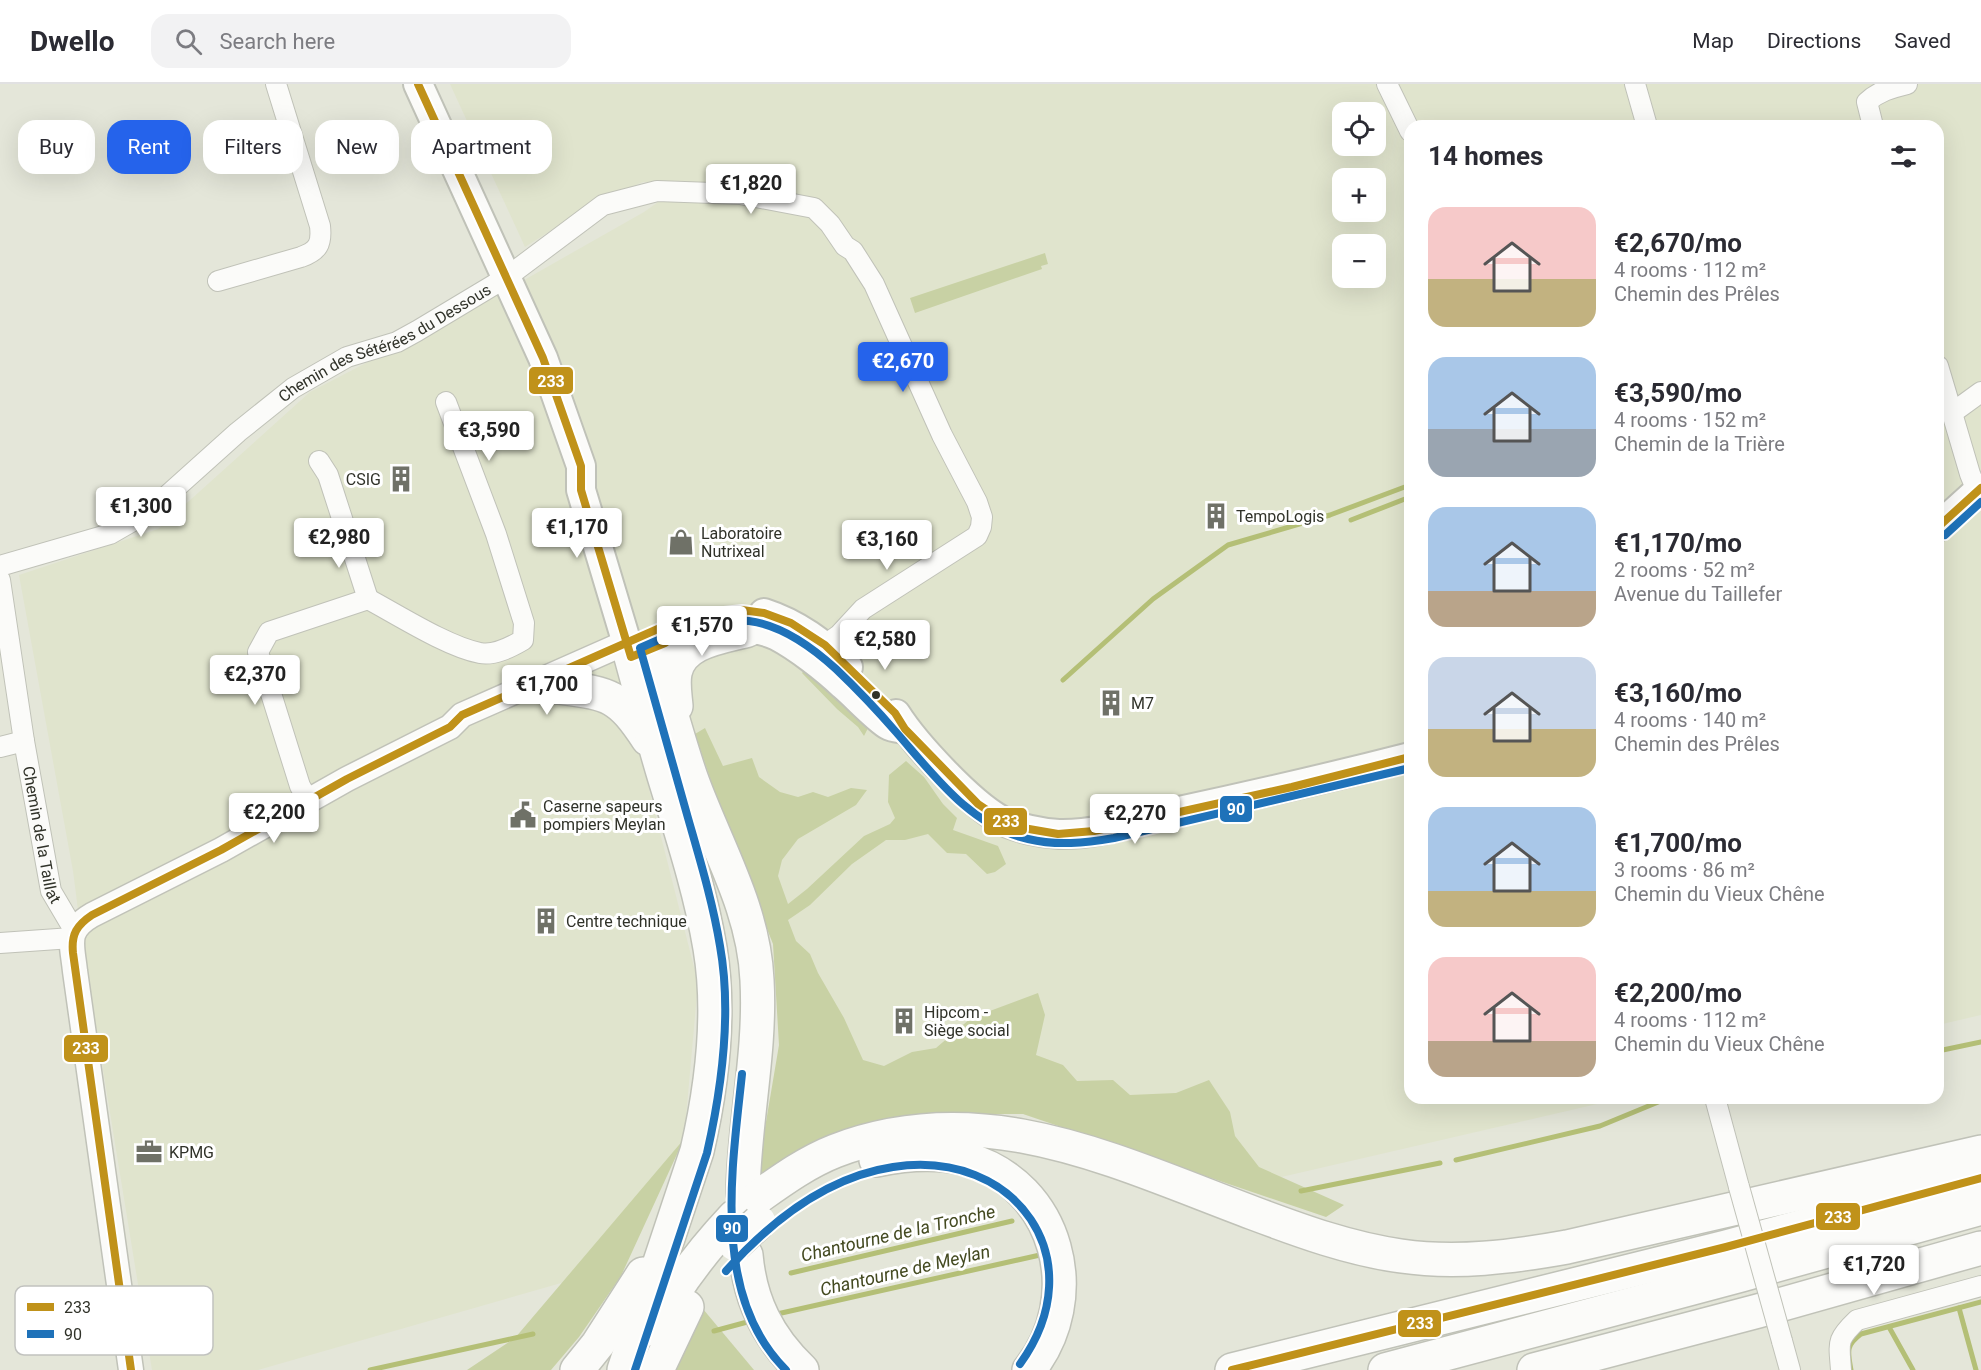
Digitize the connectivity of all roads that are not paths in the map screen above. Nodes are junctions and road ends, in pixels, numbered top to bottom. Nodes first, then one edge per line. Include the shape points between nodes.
1 (276, 84) edge
2 (418, 84) edge
3 (1387, 84) edge
4 (1635, 84) edge
5 (1907, 84) edge
6 (1866, 93) edge
7 (1405, 120) edge
8 (1645, 120) edge
9 (1871, 120) edge
10 (507, 277) junction
11 (218, 281) dead end
12 (1944, 386) edge
13 (1981, 392) edge
14 (446, 402) dead end
15 (1952, 413) junction
16 (318, 461) dead end
17 (1979, 489) edge
18 (1944, 521) edge
19 (0, 566) edge
20 (0, 580) edge
21 (368, 599) junction
22 (748, 630) junction
23 (825, 645) junction
24 (638, 646) junction
25 (558, 687) junction
26 (450, 727) junction
27 (905, 729) junction
28 (24, 741) junction
29 (667, 741) junction
30 (0, 747) edge
31 (1404, 759) edge
32 (308, 800) junction
33 (73, 934) junction
34 (0, 943) edge
35 (1716, 1104) edge
36 (1981, 1152) edge
37 (1981, 1178) edge
38 (1981, 1208) edge
39 (746, 1221) junction
40 (672, 1223) junction
41 (1981, 1248) edge
42 (119, 1286) edge
43 (1981, 1286) edge
44 (129, 1355) edge
45 (131, 1370) edge
46 (577, 1370) edge
47 (624, 1370) edge
48 (634, 1370) edge
49 (657, 1370) edge
50 (802, 1370) edge
51 (1029, 1370) edge
52 (1232, 1370) edge
53 (1385, 1370) edge
54 (1534, 1370) edge
55 (1790, 1370) edge
56 (1841, 1370) edge

1 - 11 street via 320,226 319,246 301,257
2 - 10 main road
3 - 7 street
4 - 8 street
5 - 6 street via 1875,95
6 - 9 street
10 - 19 street, Chemin des Sétérées du Dessous via 397,342 347,357 293,388 150,511 110,534
10 - 23 street, Chemin des Sétérées du Dessous via 603,205 657,191 740,194 814,208 830,224 874,284 982,517 977,536 863,609
10 - 24 main road via 543,358 581,466 581,490
12 - 15 street
13 - 15 street
14 - 21 street via 496,534 524,623 523,640 508,649 482,654 450,642
15 - 17 street via 1970,474
16 - 21 street via 328,475
17 - 18 main road
20 - 28 street, Chemin de la Taillat
21 - 32 street via 268,632 258,652 300,786
22 - 24 main road via 709,632
22 - 27 main road via 777,636 829,672 888,725
22 - 29 highway via 689,648 678,662
23 - 24 main road via 791,623 753,611 706,614
23 - 27 main road via 895,713
24 - 25 street
24 - 26 street via 462,714
24 - 29 highway
25 - 26 street via 466,726
25 - 29 highway via 617,700 640,726
26 - 32 street
27 - 31 main road via 978,804 1002,820 1058,834 1094,831
28 - 30 street
28 - 33 street, Chemin de la Taillat via 51,891
29 - 39 highway via 692,780 740,898 754,949 757,1026 744,1158
29 - 40 highway via 710,948 714,1001 704,1120
32 - 33 street via 221,850 92,915
33 - 34 street
33 - 42 street, Chemin de la Taillat
35 - 55 street, bridge
36 - 39 highway via 1567,1247 1530,1254 1439,1260 1342,1243 1078,1148 1036,1137 936,1129 902,1133 836,1151 807,1164
37 - 52 highway
38 - 53 highway
39 - 48 highway via 698,1256 659,1317
39 - 49 highway via 689,1303
39 - 50 highway via 752,1292 778,1345
39 - 51 highway via 842,1171 870,1161 933,1154 967,1159 994,1171 1017,1187 1038,1210 1059,1265 1054,1322
40 - 46 highway via 631,1294
40 - 47 highway
41 - 54 highway
43 - 56 street via 1857,1320 1842,1335
44 - 45 street, Chemin de la Taillat

